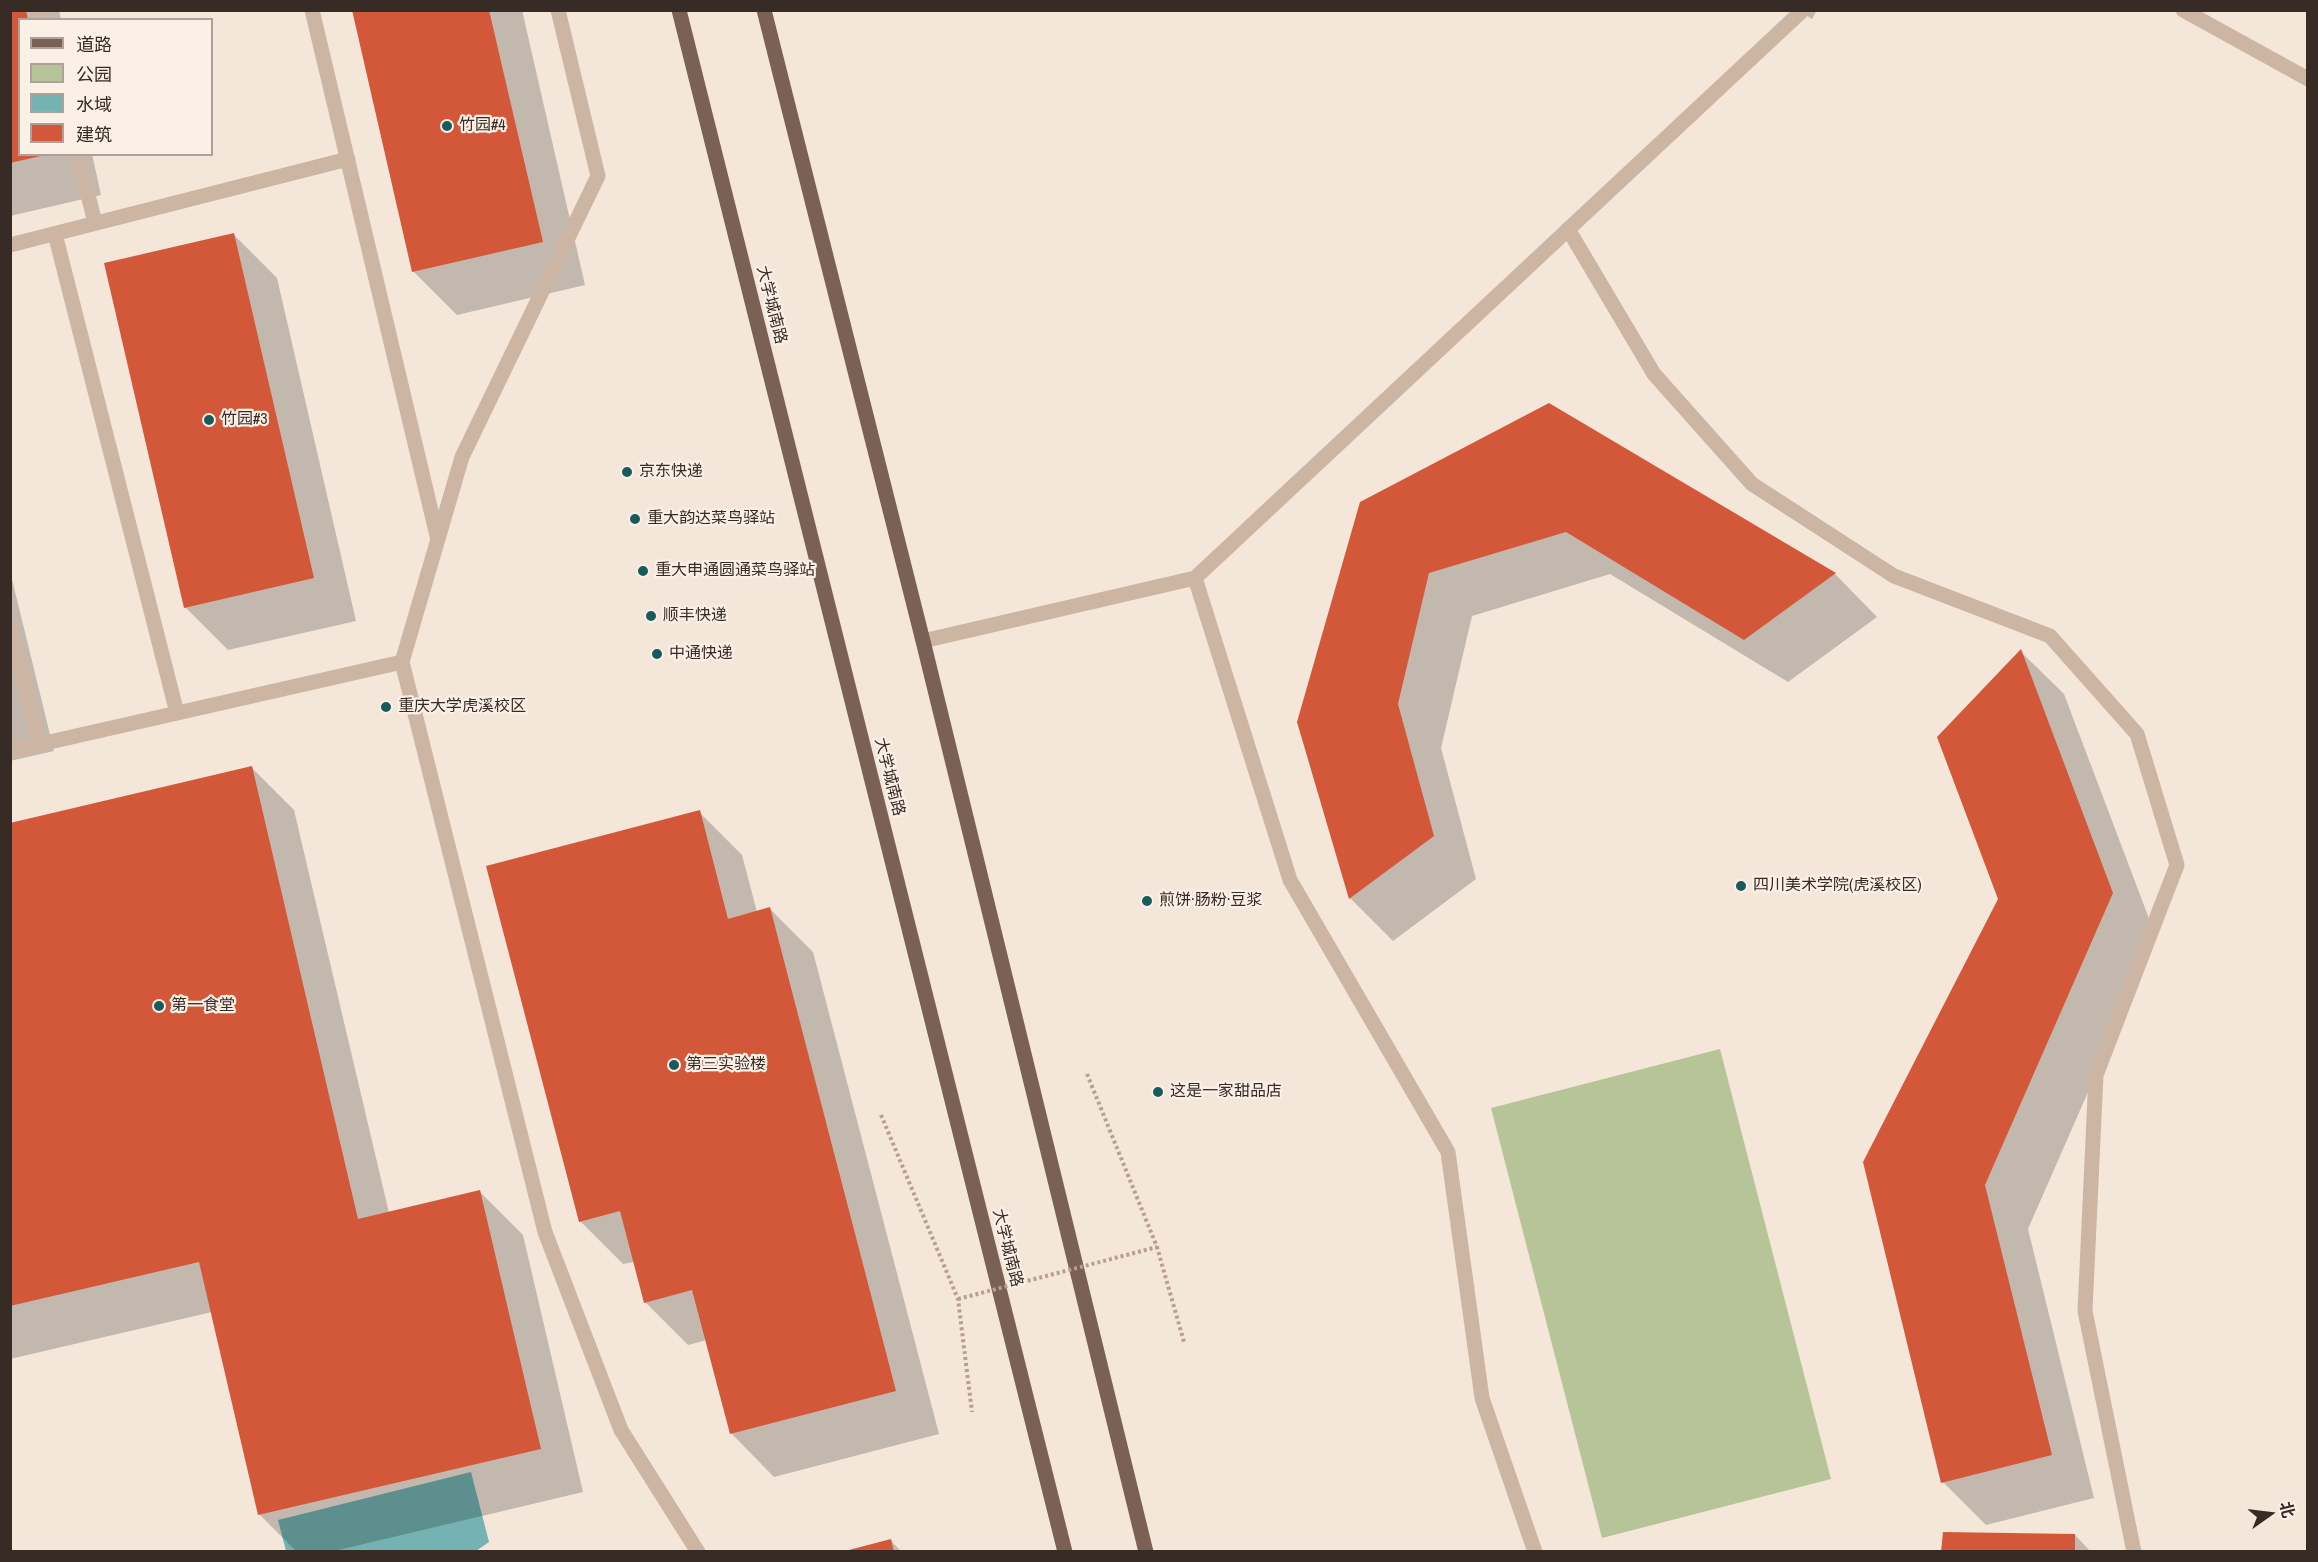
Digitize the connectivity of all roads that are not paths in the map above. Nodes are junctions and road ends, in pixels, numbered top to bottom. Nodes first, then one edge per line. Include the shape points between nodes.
1 (312, 10) edge
2 (558, 10) edge
3 (679, 10) edge
4 (764, 10) edge
5 (1803, 10) edge
6 (2183, 10) edge
7 (2307, 79) edge
8 (78, 156) edge
9 (348, 159) junction
10 (95, 223) junction
11 (1568, 229) junction
12 (55, 234) junction
13 (10, 245) edge
14 (438, 539) junction
15 (1195, 578) junction
16 (10, 627) edge
17 (923, 641) junction
18 (402, 662) junction
19 (177, 713) junction
20 (39, 744) junction
21 (10, 751) edge
22 (698, 1551) edge
23 (1065, 1551) edge
24 (1146, 1551) edge
25 (1535, 1551) edge
26 (2134, 1551) edge

1 - 9 lane
2 - 14 lane via 598,176 462,457
3 - 23 main road, 大学城南路
4 - 17 main road
5 - 11 lane
6 - 7 lane
8 - 10 lane
9 - 10 lane
9 - 14 lane
10 - 12 lane
11 - 15 lane
11 - 26 lane via 1654,374 1752,484 1894,576 2050,636 2137,734 2177,865 2096,1076 2085,1311
12 - 13 lane
12 - 19 lane
14 - 18 lane
15 - 17 lane
15 - 25 lane via 1290,880 1448,1152 1482,1398
16 - 20 lane
17 - 24 main road
18 - 19 lane
18 - 22 lane via 545,1232 621,1430
19 - 20 lane
20 - 21 lane

